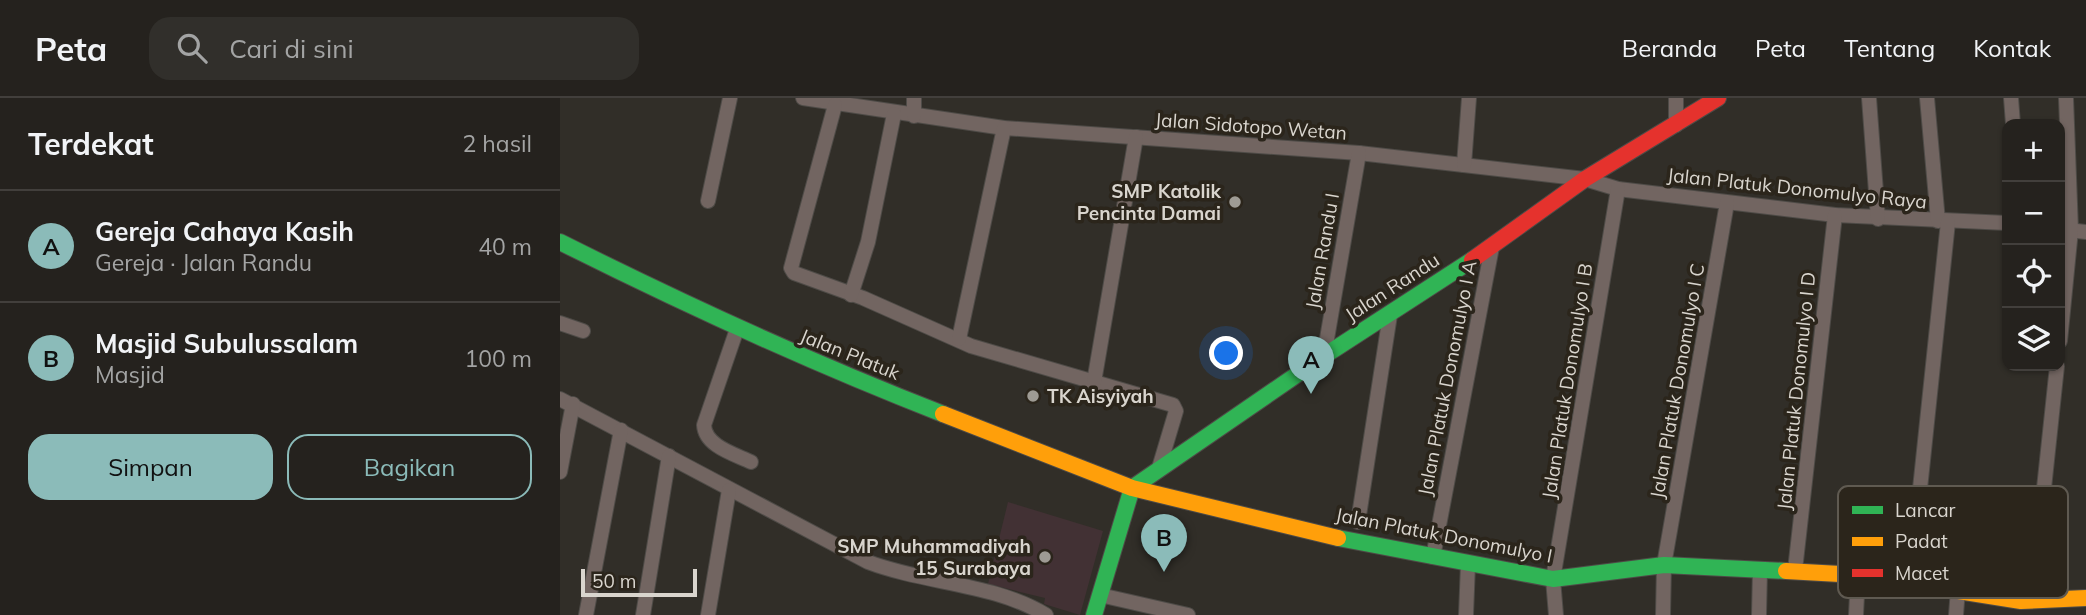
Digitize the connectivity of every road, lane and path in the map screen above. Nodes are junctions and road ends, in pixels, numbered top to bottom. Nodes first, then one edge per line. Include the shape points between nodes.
1 (730, 98) edge
2 (803, 98) edge
3 (914, 98) edge
4 (1469, 98) edge
5 (1676, 98) edge
6 (1718, 98) edge
7 (1869, 98) edge
8 (1927, 98) edge
9 (2011, 98) edge
10 (2066, 98) edge
11 (835, 105) junction
12 (894, 114) junction
13 (914, 116) junction
14 (2013, 119) edge
15 (1676, 125) junction
16 (1004, 128) junction
17 (1136, 137) junction
18 (1359, 153) junction
19 (1464, 165) junction
20 (1585, 179) junction
21 (1618, 189) junction
22 (708, 201) dead end
23 (1727, 203) junction
24 (1835, 215) junction
25 (1878, 219) junction
26 (1943, 221) junction
27 (2002, 223) edge
28 (2072, 230) edge
29 (562, 247) edge
30 (1492, 247) junction
31 (851, 295) junction
32 (2064, 308) edge
33 (1390, 314) junction
34 (560, 323) edge
35 (737, 329) junction
36 (583, 331) dead end
37 (959, 339) junction
38 (1324, 356) junction
39 (2056, 371) edge
40 (1094, 382) junction
41 (567, 402) edge
42 (621, 430) junction
43 (669, 456) junction
44 (751, 462) dead end
45 (1159, 468) junction
46 (560, 472) edge
47 (1919, 486) edge
48 (2044, 486) edge
49 (1132, 488) junction
50 (729, 490) junction
51 (1358, 522) dead end
52 (1433, 557) junction
53 (1468, 564) junction
54 (1664, 565) junction
55 (1760, 569) junction
56 (1795, 570) junction
57 (1838, 573) edge
58 (1553, 579) junction
59 (1100, 595) junction
60 (2014, 598) edge
61 (2032, 598) edge
62 (2086, 598) edge
63 (2032, 601) junction
64 (2051, 607) edge
65 (586, 615) edge
66 (643, 615) edge
67 (708, 615) edge
68 (1046, 615) edge
69 (1094, 615) edge
70 (1188, 615) edge
71 (1466, 615) edge
72 (1556, 615) edge
73 (1663, 615) edge
74 (1759, 615) edge

1 - 22 street
2 - 11 street, Jalan Sidotopo Wetan
3 - 13 street
4 - 19 street
5 - 15 street
6 - 15 street, Jalan Randu
7 - 25 street
8 - 26 street
9 - 14 street
10 - 28 street
11 - 12 street, Jalan Sidotopo Wetan
11 - 31 street via 791,268
12 - 13 street, Jalan Sidotopo Wetan
12 - 31 street via 868,242
13 - 16 street, Jalan Sidotopo Wetan
15 - 20 street, Jalan Randu
16 - 17 street, Jalan Sidotopo Wetan
16 - 37 street
17 - 18 street, Jalan Sidotopo Wetan
17 - 40 street
18 - 19 street, Jalan Sidotopo Wetan
18 - 38 street, Jalan Randu I
19 - 20 street, Jalan Sidotopo Wetan
20 - 21 street, Jalan Platuk Donomulyo Raya
20 - 30 street, Jalan Randu
21 - 23 street, Jalan Platuk Donomulyo Raya
21 - 58 street, Jalan Platuk Donomulyo I B
23 - 24 street, Jalan Platuk Donomulyo Raya
23 - 54 street, Jalan Platuk Donomulyo I C
24 - 25 street, Jalan Platuk Donomulyo Raya
24 - 56 street, Jalan Platuk Donomulyo I D
25 - 26 street, Jalan Platuk Donomulyo Raya
26 - 27 street, Jalan Platuk Donomulyo Raya
26 - 47 street
28 - 32 street
29 - 35 street, Jalan Platuk
30 - 33 street, Jalan Randu
30 - 52 street, Jalan Platuk Donomulyo I A
31 - 37 street
33 - 38 street, Jalan Randu
33 - 51 street
34 - 36 street
35 - 44 street via 704,425 714,443
35 - 49 street, Jalan Platuk
37 - 40 street
38 - 45 street, Jalan Randu
39 - 48 street
40 - 45 street via 1173,405 1176,411
41 - 42 street
41 - 46 street
42 - 43 street
42 - 65 street
43 - 50 street
43 - 66 street
45 - 49 street, Jalan Randu
49 - 52 street, Jalan Platuk Donomulyo I
49 - 59 street
50 - 67 street
50 - 68 street via 868,562 923,579 1005,595
52 - 53 street, Jalan Platuk Donomulyo I
53 - 58 street, Jalan Platuk Donomulyo I
53 - 71 street
54 - 55 street, Jalan Platuk Donomulyo I
54 - 58 street, Jalan Platuk Donomulyo I
54 - 73 street, Jalan Platuk Donomulyo I C
55 - 56 street, Jalan Platuk Donomulyo I
55 - 74 street
56 - 57 street, Jalan Platuk Donomulyo I
58 - 72 street, Jalan Platuk Donomulyo I B
59 - 69 street
59 - 70 street
60 - 63 street, Jalan Platuk Donomulyo I
61 - 63 street
62 - 64 street, Jalan Platuk Donomulyo I
63 - 64 street, Jalan Platuk Donomulyo I

